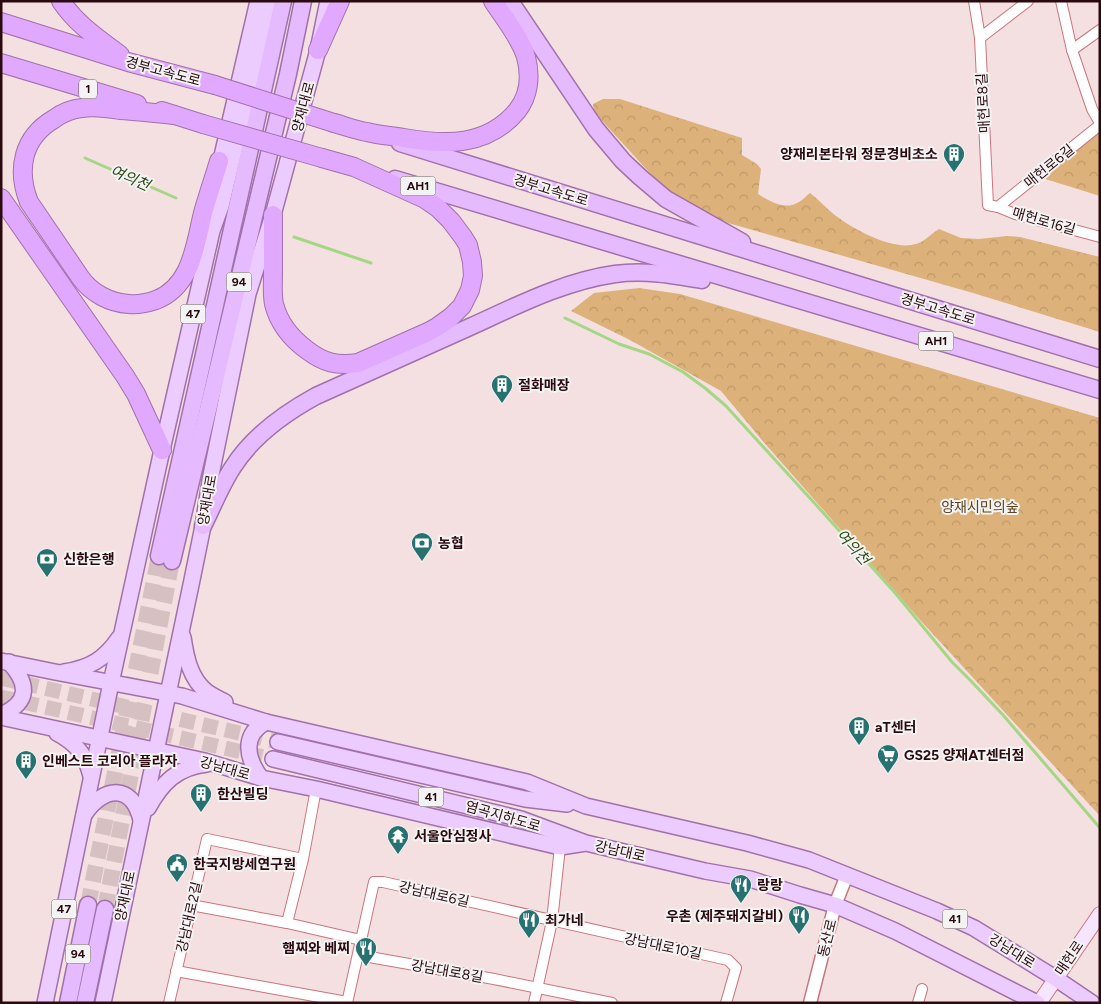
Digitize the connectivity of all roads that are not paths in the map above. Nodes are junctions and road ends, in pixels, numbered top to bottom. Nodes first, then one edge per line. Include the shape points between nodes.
1 (61, 1) edge
2 (258, 1) edge
3 (270, 1) edge
4 (283, 1) edge
5 (303, 1) edge
6 (328, 1) edge
7 (340, 1) edge
8 (494, 1) edge
9 (510, 1) edge
10 (974, 1) edge
11 (1028, 1) edge
12 (1061, 1) edge
13 (1, 22) edge
14 (1100, 30) edge
15 (980, 38) junction
16 (318, 50) junction
17 (1072, 50) junction
18 (128, 62) junction
19 (1, 63) edge
20 (174, 114) junction
21 (1100, 124) edge
22 (367, 132) junction
23 (220, 161) junction
24 (354, 167) junction
25 (1, 198) edge
26 (993, 206) junction
27 (274, 215) junction
28 (212, 231) junction
29 (1100, 237) edge
30 (774, 259) junction
31 (773, 292) junction
32 (1100, 358) edge
33 (1100, 390) edge
34 (162, 450) junction
35 (203, 526) junction
36 (187, 604) junction
37 (124, 628) junction
38 (5, 662) edge
39 (56, 672) junction
40 (111, 683) junction
41 (168, 693) junction
42 (1, 716) edge
43 (266, 722) junction
44 (42, 726) junction
45 (100, 738) junction
46 (278, 742) tunnel mouth
47 (156, 750) junction
48 (273, 759) tunnel mouth
49 (211, 763) junction
50 (91, 778) junction
51 (261, 778) junction
52 (316, 789) junction
53 (586, 806) junction
54 (84, 816) junction
55 (141, 820) junction
56 (586, 843) junction
57 (560, 847) junction
58 (303, 859) junction
59 (847, 875) junction
60 (88, 905) tunnel mouth
61 (835, 905) junction
62 (192, 906) junction
63 (105, 909) tunnel mouth
64 (1100, 914) edge
65 (552, 921) junction
66 (287, 924) junction
67 (361, 940) junction
68 (358, 955) junction
69 (176, 971) junction
70 (1055, 978) junction
71 (537, 988) junction
72 (922, 989) dead end
73 (347, 1002) edge
74 (45, 1003) edge
75 (68, 1003) edge
76 (86, 1003) edge
77 (103, 1003) edge
78 (168, 1003) edge
79 (534, 1003) edge
80 (612, 1003) edge
81 (726, 1003) edge
82 (810, 1003) edge
83 (918, 1003) edge
84 (1038, 1003) edge
85 (1092, 1003) edge

1 - 18 highway via 82,26
2 - 23 main road
3 - 28 main road, 47 via 221,206
4 - 5 highway, 양재대로 / 94 via 166,559 288,74
6 - 16 main road, 양재대로
7 - 16 highway
8 - 22 highway via 522,47 528,67 528,89 511,118 488,134 454,142 427,142
9 - 30 highway via 596,129 632,170 674,205
10 - 15 street, 매헌로8길
11 - 15 street
12 - 17 street, 매헌로6길
13 - 18 highway, 경부고속도로
14 - 17 street
15 - 26 street, 매헌로8길
16 - 27 main road, 양재대로
17 - 21 street, 매헌로6길
18 - 22 highway, 경부고속도로, bridge
19 - 20 highway, 1
20 - 23 highway via 81,108 48,123 28,145 22,172 27,198 87,286 108,299 130,304 157,299 175,288 190,266
20 - 24 highway, 1, bridge
21 - 26 street, 매헌로6길
22 - 30 highway, 경부고속도로 / AH1
23 - 28 main road
24 - 27 highway via 438,208 468,245 473,269 470,290 458,311 437,327 358,363 334,364 317,357 288,333 274,304
24 - 31 highway, AH1
25 - 34 highway via 126,376
26 - 29 street, 매헌로16길
27 - 35 main road, 양재대로 via 248,294
28 - 34 main road, 47
30 - 32 highway, 경부고속도로 / AH1
31 - 33 highway, AH1
31 - 35 highway via 668,274 635,273 577,283 534,298 316,396 284,416 234,465
34 - 37 main road, 47
35 - 36 main road, 양재대로
36 - 41 main road, 양재대로
36 - 43 main road via 183,635 188,663 198,684
37 - 39 main road via 99,660 78,669
37 - 40 main road, 47
38 - 39 main road
38 - 42 main road via 20,677 24,695 18,705
39 - 40 main road
40 - 41 main road
40 - 45 main road, 47
41 - 43 main road
41 - 47 main road, 양재대로
42 - 44 main road
43 - 51 main road via 254,732 248,748
43 - 53 main road, 강남대로 via 527,782
44 - 45 main road, 강남대로
44 - 50 main road via 76,746 87,763
45 - 47 main road, 강남대로
45 - 50 main road, 47
46 - 53 main road, 염곡지하도로 / 41 via 525,799
47 - 49 main road, 강남대로
47 - 55 main road, 양재대로
48 - 56 main road, 염곡지하도로 / 41 via 521,819
49 - 51 main road, 강남대로
49 - 55 main road via 171,778
50 - 54 main road, 47
51 - 52 main road, 강남대로
52 - 57 main road, 강남대로
52 - 58 street
53 - 59 main road, 강남대로 / 41 via 809,860
54 - 55 main road via 96,802 116,792 130,798
54 - 74 main road, 47
55 - 77 main road, 양재대로
56 - 57 main road, 강남대로
56 - 61 main road, 강남대로 / 41 via 705,871 750,878
57 - 65 street
58 - 62 street, 강남대로2길 via 207,840
58 - 66 street
59 - 61 street, 동산로
59 - 70 main road, 강남대로 / 41 via 974,928
60 - 75 highway, 94
61 - 82 street, 동산로
61 - 84 main road, 강남대로 / 41
62 - 66 street
62 - 69 street, 강남대로2길
63 - 76 highway, 94
64 - 70 main road, 매헌로
65 - 67 street, 강남대로6길 via 374,882
65 - 71 street
65 - 81 street, 강남대로10길 via 728,960 736,968
66 - 67 street
67 - 68 street, 강남대로6길
68 - 71 street, 강남대로8길
68 - 73 street, 강남대로6길
69 - 73 street, 강남대로6길
69 - 78 street, 강남대로2길
70 - 84 main road, 매헌로
70 - 85 main road, 강남대로 / 41
71 - 79 street
71 - 80 street, 강남대로8길
72 - 83 street

